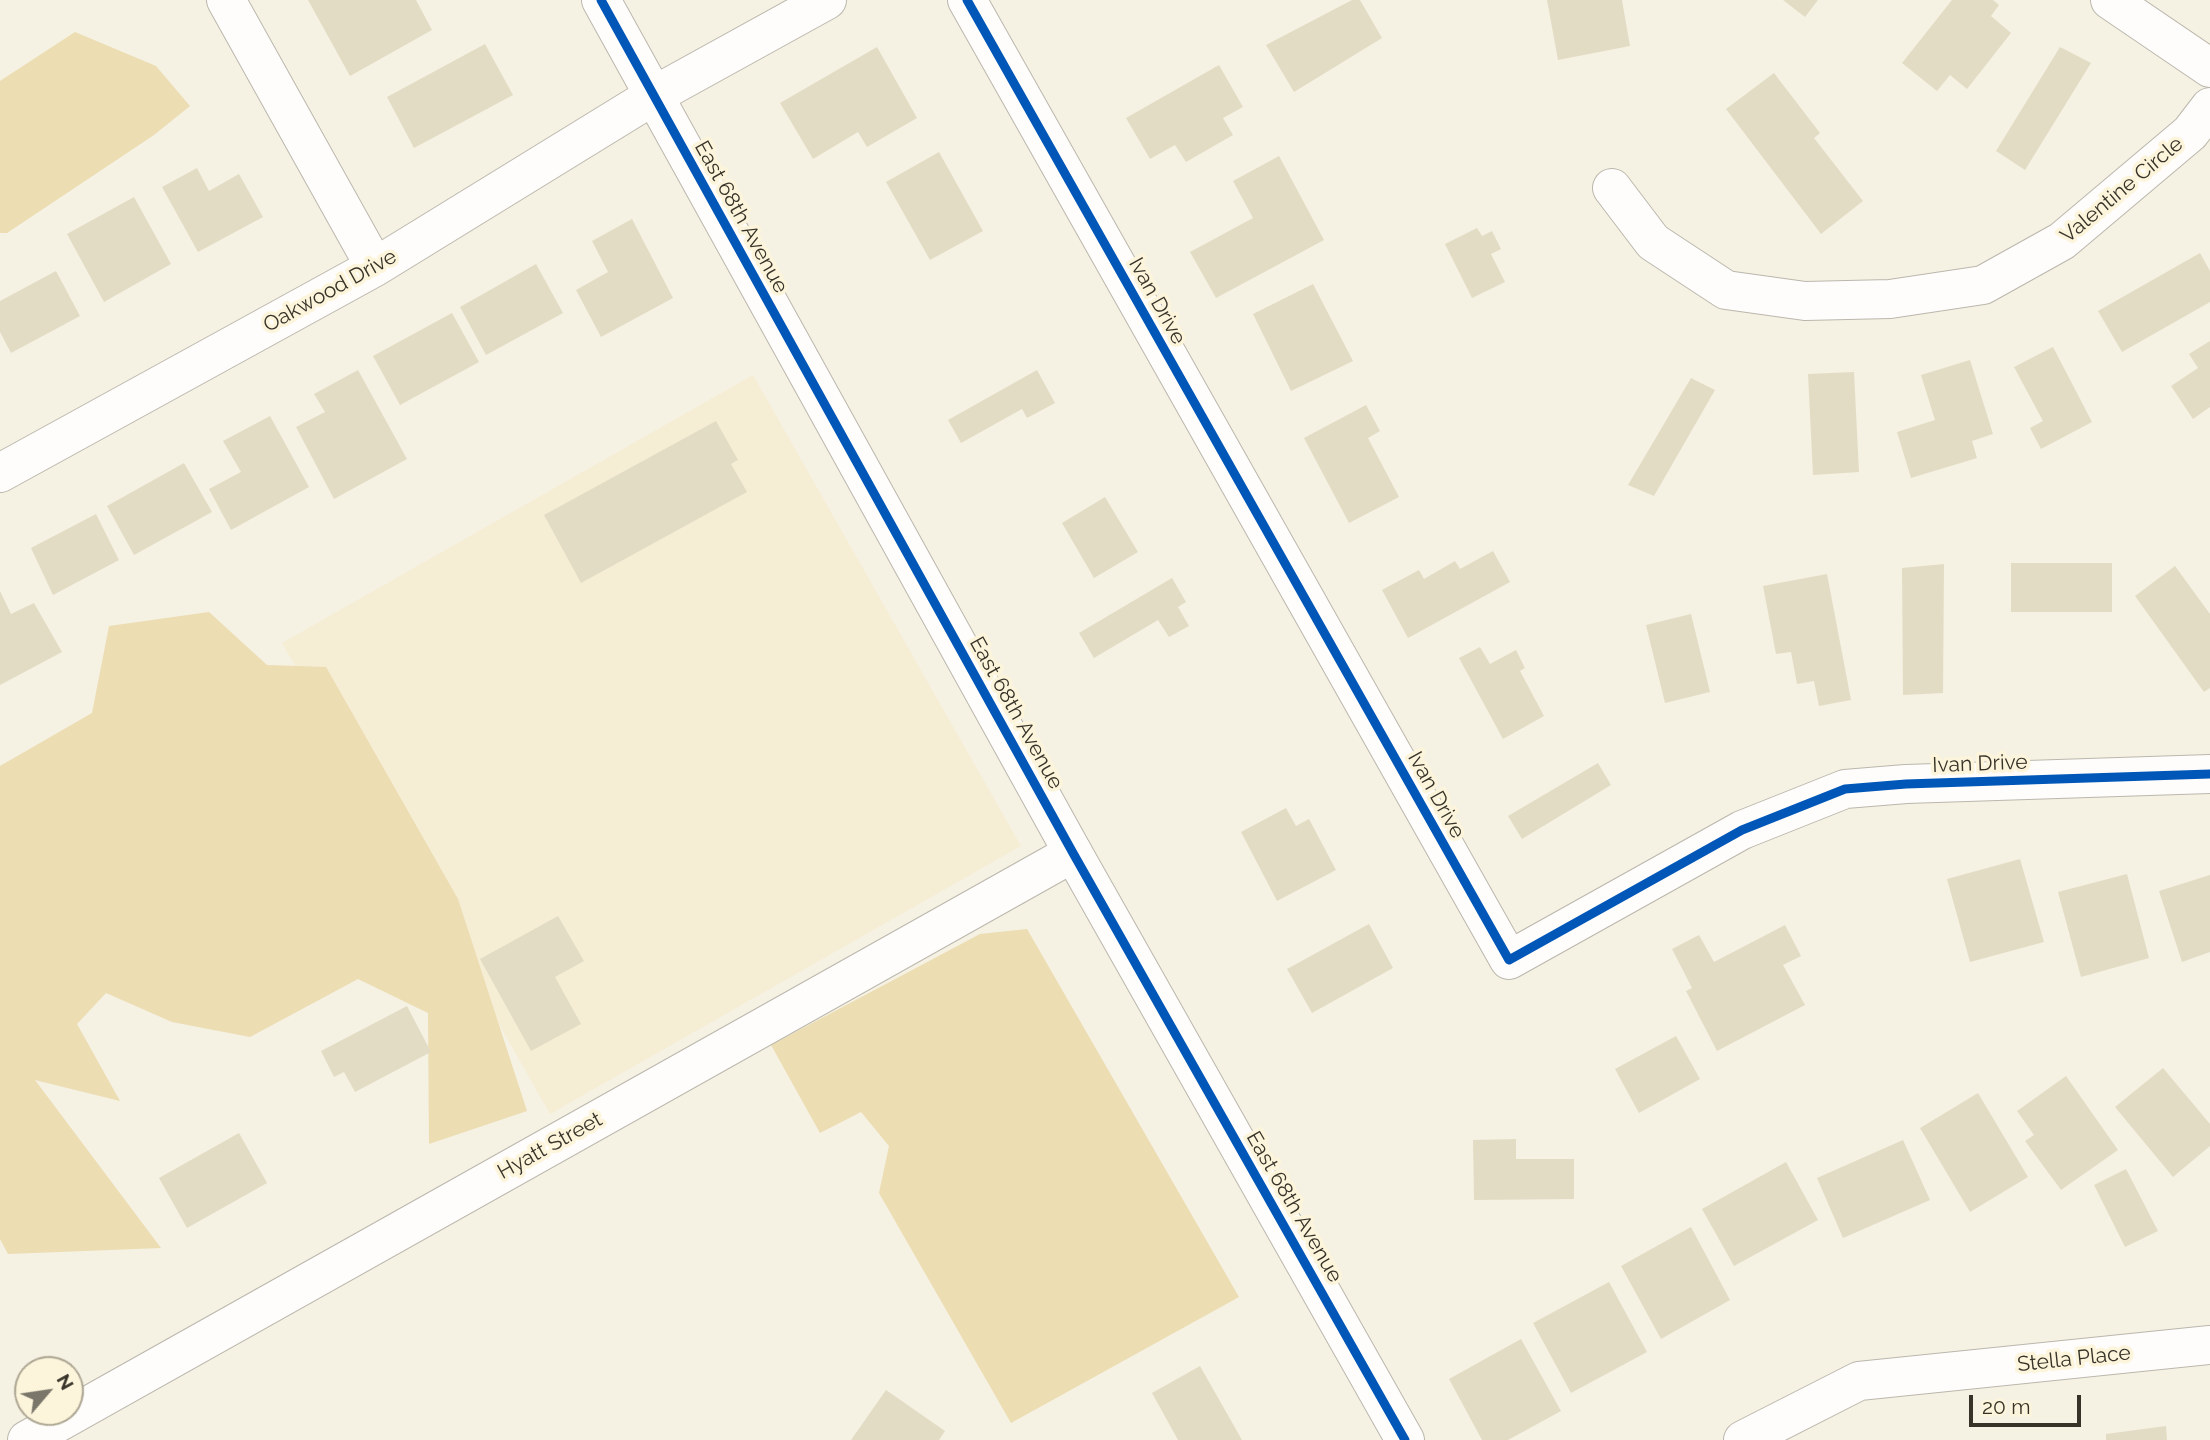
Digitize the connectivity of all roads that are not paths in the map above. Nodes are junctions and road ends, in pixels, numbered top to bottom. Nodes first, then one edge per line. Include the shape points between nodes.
1 (226, 0) edge
2 (601, 0) edge
3 (827, 0) edge
4 (967, 0) edge
5 (2110, 0) edge
6 (2210, 68) edge
7 (653, 96) junction
8 (2210, 107) edge
9 (1612, 188) dead end
10 (375, 267) junction
11 (0, 473) edge
12 (2210, 774) edge
13 (1073, 853) junction
14 (2210, 1345) edge
15 (27, 1440) edge
16 (1405, 1440) edge
17 (1743, 1440) edge

1 - 10 street
2 - 7 street, East 68th Avenue
3 - 7 street, Oakwood Drive
4 - 12 street, Ivan Drive via 1509,960 1742,831 1845,789
5 - 6 street
7 - 10 street, Oakwood Drive
7 - 13 street, East 68th Avenue
8 - 9 street, Valentine Circle via 2190,133 2062,241 1983,285 1890,299 1805,301 1726,290 1653,242
10 - 11 street, Oakwood Drive
13 - 15 street, Hyatt Street
13 - 16 street, East 68th Avenue
14 - 17 street, Stella Place via 1859,1381

